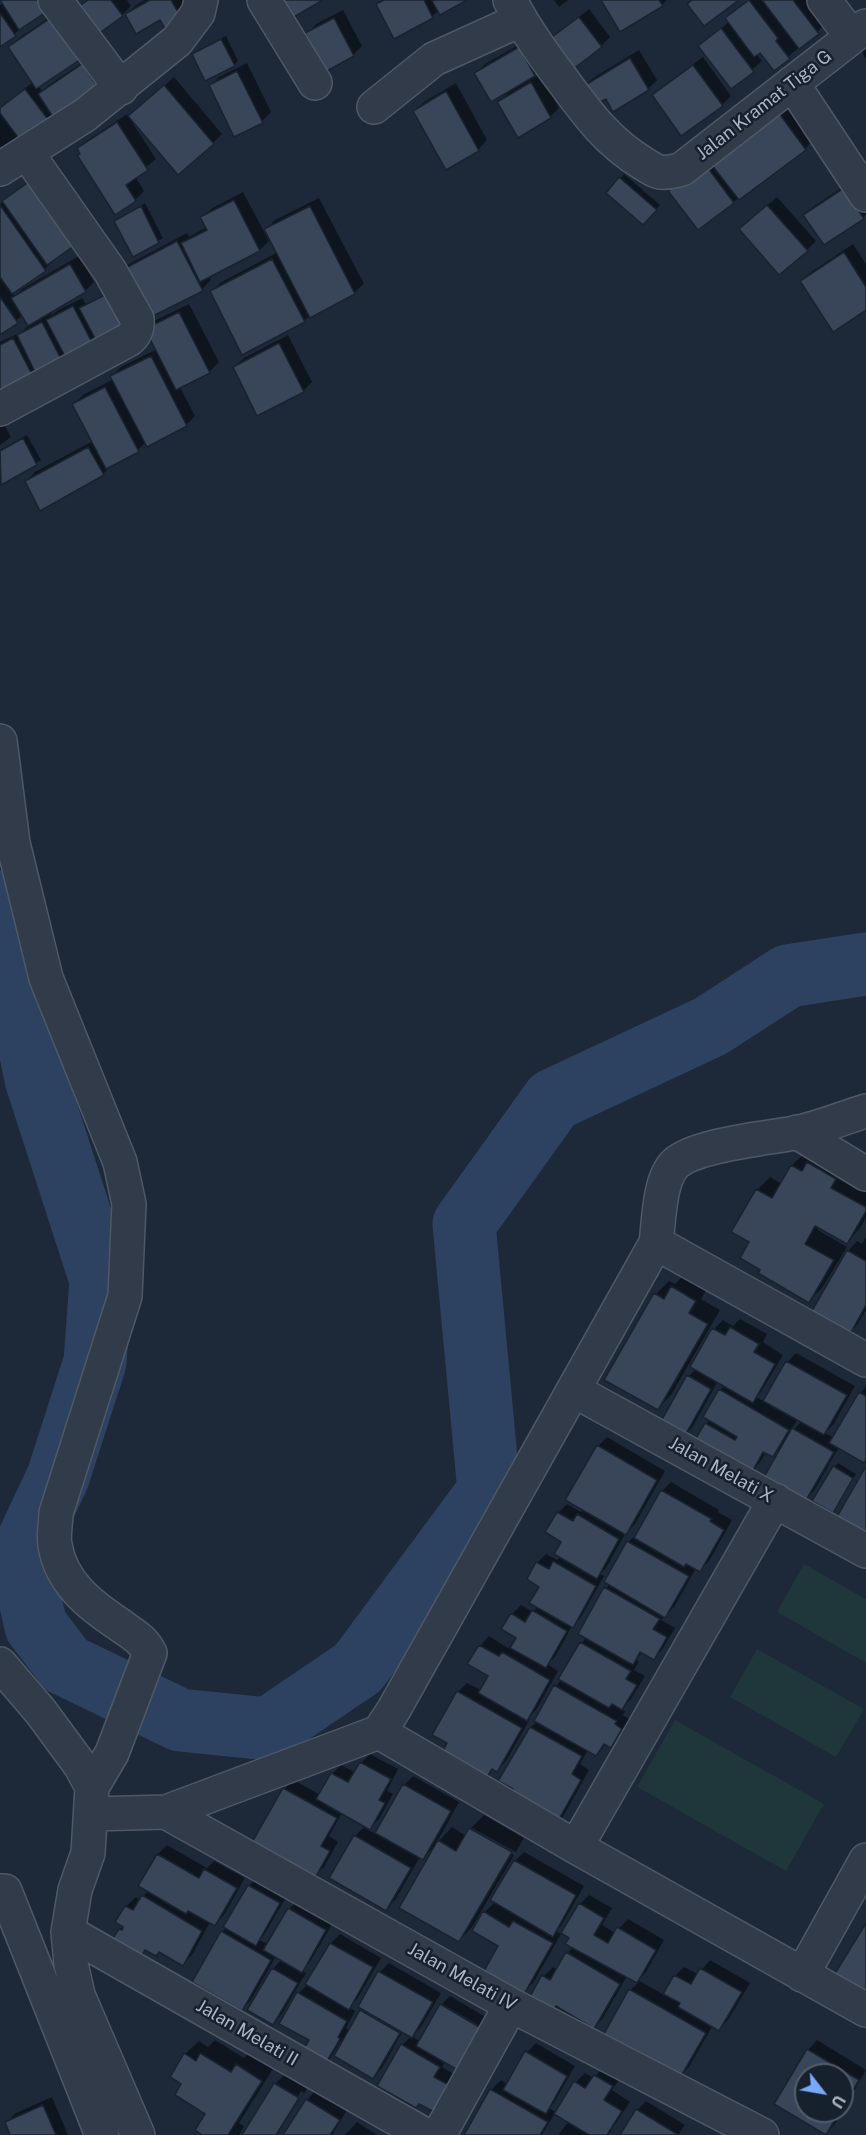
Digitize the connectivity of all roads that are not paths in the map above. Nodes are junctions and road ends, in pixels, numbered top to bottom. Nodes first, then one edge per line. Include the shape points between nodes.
1 (55, 0) edge
2 (201, 0) edge
3 (264, 0) edge
4 (824, 0) edge
5 (515, 10) edge
6 (859, 31) edge
7 (315, 83) dead end
8 (792, 83) junction
9 (121, 88) junction
10 (374, 107) dead end
11 (14, 161) edge
12 (866, 195) edge
13 (0, 409) edge
14 (0, 741) edge
15 (866, 1111) edge
16 (797, 1132) junction
17 (866, 1174) edge
18 (656, 1243) junction
19 (866, 1360) edge
20 (575, 1391) junction
21 (775, 1500) junction
22 (866, 1551) edge
23 (0, 1664) edge
24 (379, 1732) junction
25 (92, 1801) junction
26 (166, 1812) junction
27 (576, 1847) junction
28 (866, 1860) edge
29 (0, 1891) edge
30 (68, 1932) junction
31 (802, 1976) junction
32 (511, 2005) junction
33 (866, 2010) edge
34 (102, 2135) edge
35 (138, 2135) edge
36 (425, 2135) edge
37 (439, 2135) edge
38 (762, 2135) edge

1 - 9 street
2 - 9 street via 198,13 177,41
3 - 7 street
4 - 6 street
5 - 8 street, Jalan Kramat Tiga G via 609,139 658,172 682,169
5 - 10 street via 434,59
6 - 8 street, Jalan Kramat Tiga G
8 - 12 street
9 - 11 street
11 - 13 street via 110,271 138,325 128,340
14 - 25 street via 13,843 46,978 120,1162 129,1204 125,1296 56,1513 54,1543 71,1585 145,1643 150,1653
15 - 16 street
16 - 17 street
16 - 18 street via 693,1153 675,1164 664,1183
18 - 19 street
18 - 20 street
20 - 21 street, Jalan Melati X
20 - 24 street
21 - 22 street, Jalan Melati X
21 - 27 street
23 - 25 street via 80,1765
24 - 26 street
24 - 27 street
25 - 26 street
25 - 30 street via 88,1853 75,1890
26 - 32 street, Jalan Melati IV
27 - 31 street
28 - 31 street
29 - 34 street via 5,1891
30 - 35 street via 78,1995
30 - 36 street, Jalan Melati II
31 - 33 street
32 - 37 street
32 - 38 street, Jalan Melati IV

